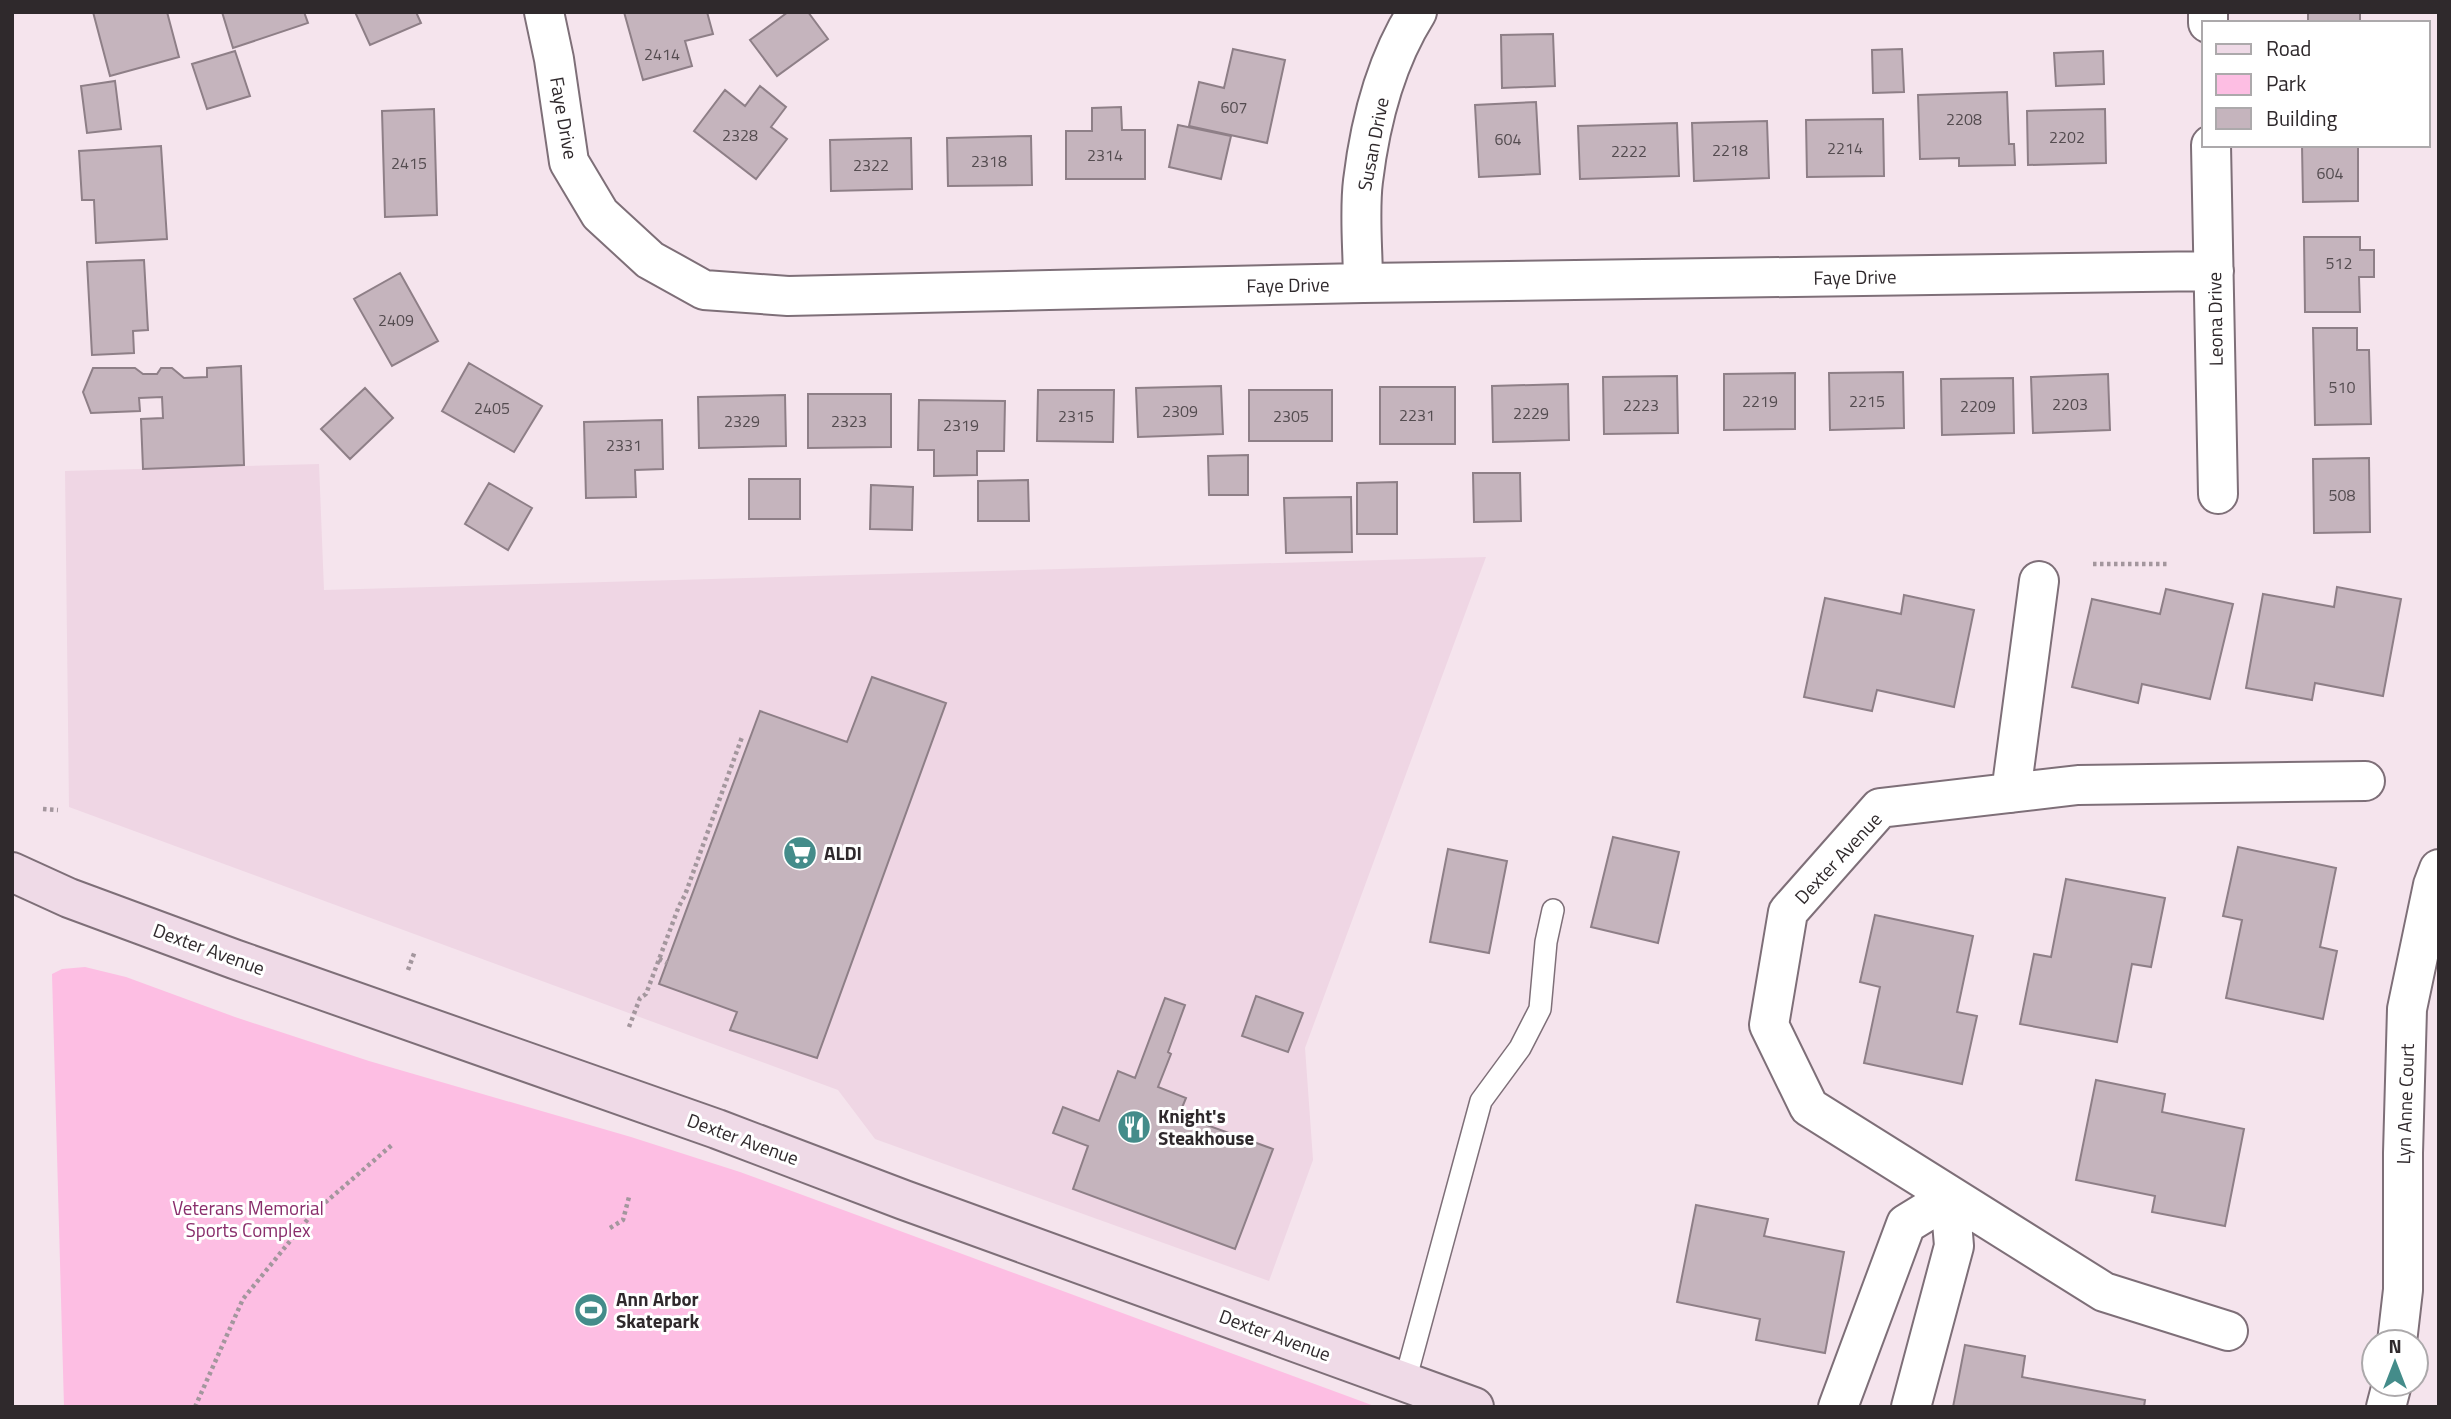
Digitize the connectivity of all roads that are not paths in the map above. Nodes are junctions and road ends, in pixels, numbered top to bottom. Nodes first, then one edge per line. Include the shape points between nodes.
1 (544, 12) edge
2 (1418, 12) edge
3 (2211, 147) edge
4 (2214, 271) junction
5 (1363, 283) junction
6 (2218, 494) dead end
7 (2039, 580) dead end
8 (2365, 781) dead end
9 (2011, 793) junction
10 (2439, 869) edge
11 (12, 872) edge
12 (1553, 910) dead end
13 (1950, 1197) junction
14 (2399, 1328) edge
15 (2228, 1331) dead end
16 (1405, 1381) junction
17 (1474, 1407) edge
18 (1839, 1407) edge
19 (1912, 1407) edge

1 - 5 street, Faye Drive via 569,162 600,214 650,260 704,290 788,296
2 - 5 street, Susan Drive via 1403,34 1376,109 1363,183
3 - 4 street, Leona Drive
4 - 5 street, Faye Drive
4 - 6 street, Leona Drive
7 - 9 street
8 - 9 street, Dexter Avenue via 2078,785
9 - 13 street, Dexter Avenue via 1880,808 1788,912 1769,1026 1809,1107
10 - 14 street, Lyn Anne Court via 2407,1009
11 - 16 main road, Dexter Avenue via 234,959 718,1129
12 - 16 lane via 1540,1009 1520,1048 1481,1101
13 - 15 street, Dexter Avenue via 2104,1292
13 - 18 street via 1906,1224
13 - 19 street via 1954,1246
16 - 17 main road, Dexter Avenue

